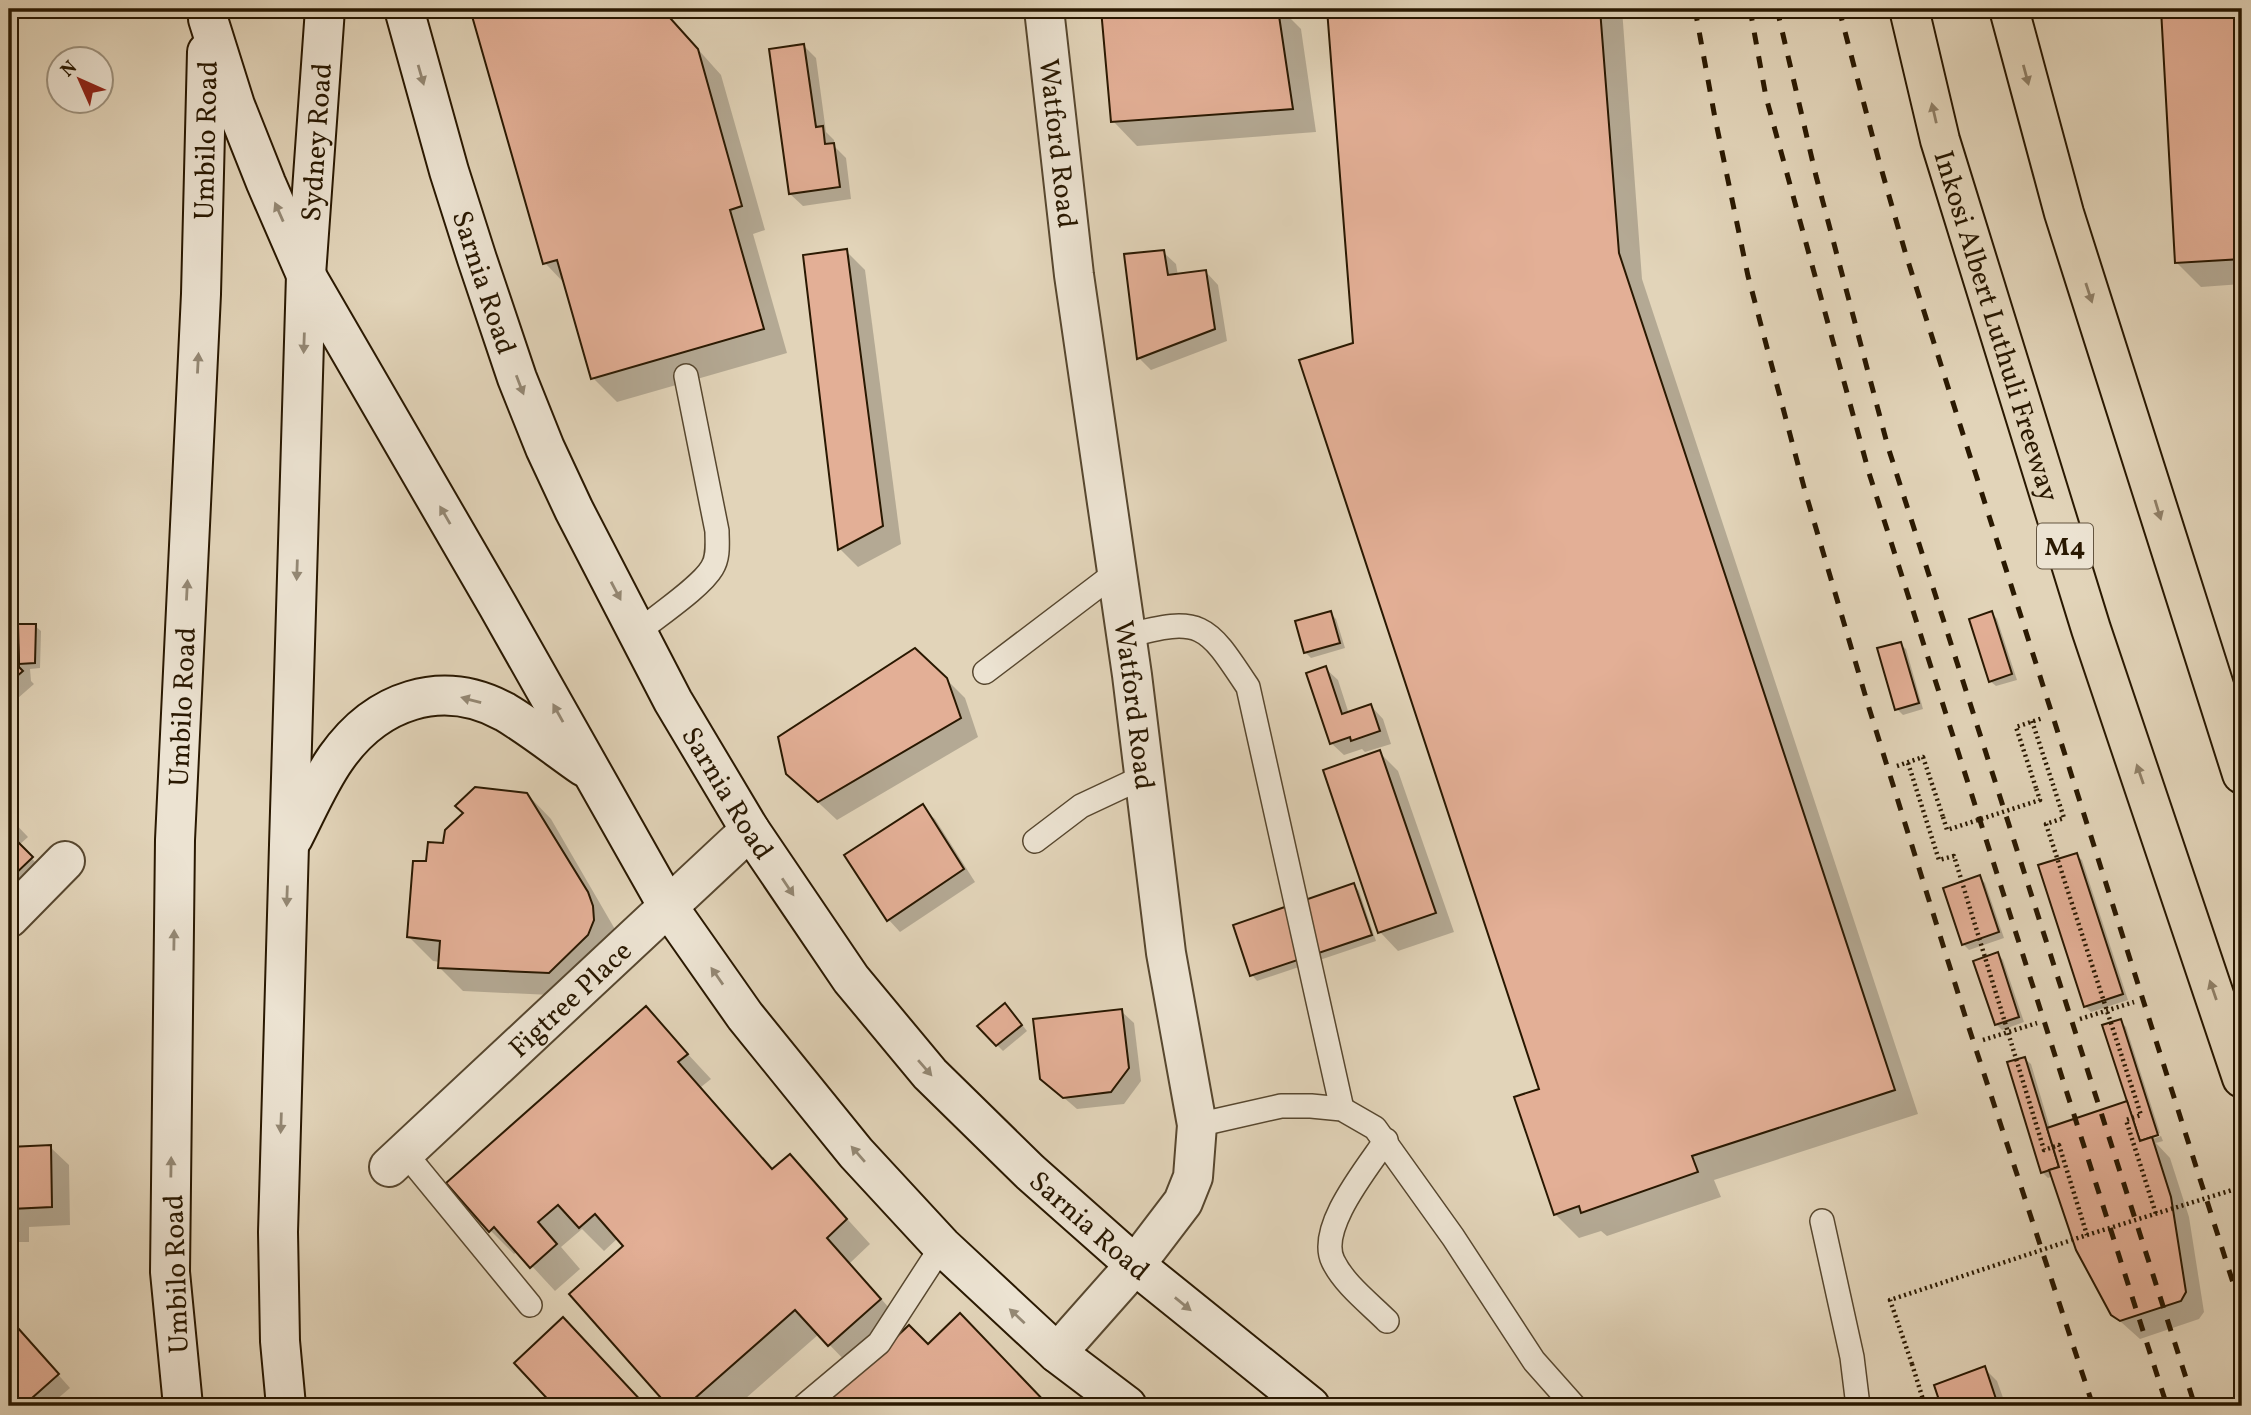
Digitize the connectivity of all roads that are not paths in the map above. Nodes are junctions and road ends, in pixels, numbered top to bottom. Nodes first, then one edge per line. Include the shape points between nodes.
1 (325, 9) edge
2 (404, 9) edge
3 (1044, 9) edge
4 (1909, 9) edge
5 (2009, 9) edge
6 (208, 14) edge
7 (306, 275) junction
8 (686, 376) dead end
9 (1118, 571) junction
10 (638, 632) junction
11 (1127, 636) junction
12 (985, 672) dead end
13 (591, 773) junction
14 (2242, 774) edge
15 (1145, 776) junction
16 (750, 830) junction
17 (1035, 841) dead end
18 (289, 845) junction
19 (65, 862) dead end
20 (667, 905) junction
21 (9, 918) edge
22 (2242, 1078) edge
23 (1342, 1109) junction
24 (1197, 1125) junction
25 (1386, 1140) junction
26 (397, 1160) joint
27 (1822, 1221) dead end
28 (942, 1246) junction
29 (1135, 1265) junction
30 (530, 1305) dead end
31 (1387, 1321) dead end
32 (1057, 1353) junction
33 (183, 1406) edge
34 (286, 1406) edge
35 (804, 1406) edge
36 (1126, 1406) edge
37 (1310, 1406) edge
38 (1574, 1406) edge
39 (1858, 1406) edge

1 - 7 main road, Sydney Road
2 -> 10 main road, Sarnia Road via 449,171 517,378 562,485
3 - 9 main road, Watford Road via 1074,275
22 -> 4 highway, Inkosi Albert Luthuli Freeway / M4 via 2091,629 1940,140
5 -> 14 highway via 2064,213
7 -> 6 main road via 235,105
33 -> 6 main road, Umbilo Road via 170,1272 175,840 201,294
13 -> 7 main road
7 -> 18 main road
8 - 10 lane via 718,552 703,579
9 - 11 main road, Watford Road
9 - 12 lane
10 - 16 main road, Sarnia Road via 673,701
11 - 15 main road, Watford Road
11 - 23 lane via 1178,624 1200,631 1218,642 1248,687
13 -> 18 main road via 505,712 458,697 432,695 387,709 347,743
13 - 20 main road
15 - 17 lane via 1082,806
15 - 24 main road, Watford Road via 1166,953
16 - 20 main road, Figtree Place
16 -> 29 main road, Sarnia Road via 851,979 930,1074 1030,1172
18 -> 34 main road via 278,1232
19 - 21 main road
20 - 26 main road, Figtree Place
28 -> 20 main road via 856,1153 745,1016
23 - 24 lane via 1281,1107
23 - 25 lane
24 - 29 main road, Watford Road via 1193,1177 1183,1202
25 - 31 lane via 1343,1208 1329,1245 1342,1274
25 - 38 lane via 1534,1361
26 - 30 lane
27 - 39 lane
32 -> 28 main road
28 - 35 lane via 879,1343
29 - 32 main road, Watford Road
29 -> 37 main road, Sarnia Road
32 - 36 main road

